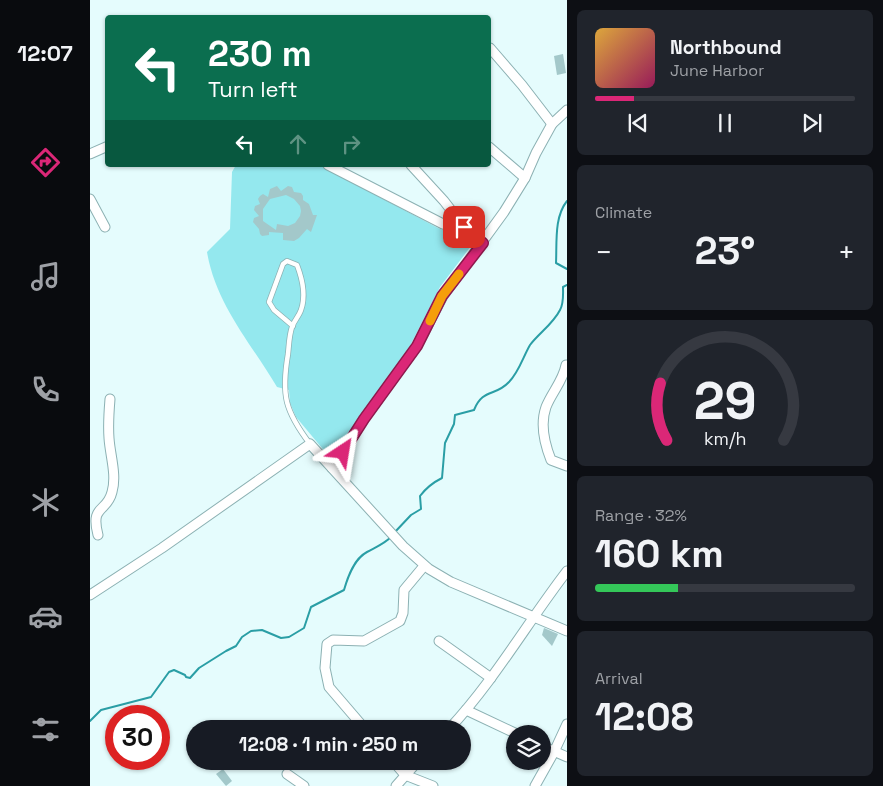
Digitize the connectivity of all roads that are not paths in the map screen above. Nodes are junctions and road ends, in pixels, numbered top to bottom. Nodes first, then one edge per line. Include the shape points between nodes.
1 (491, 49) edge
2 (567, 110) edge
3 (552, 124) junction
4 (105, 147) edge
5 (491, 149) edge
6 (90, 154) edge
7 (332, 167) edge
8 (413, 167) edge
9 (526, 178) junction
10 (90, 199) edge
11 (105, 228) dead end
12 (470, 232) junction
13 (483, 243) junction
14 (293, 326) junction
15 (566, 364) edge
16 (110, 398) dead end
17 (310, 444) junction
18 (567, 466) edge
19 (332, 468) junction
20 (98, 535) dead end
21 (424, 566) junction
22 (567, 571) edge
23 (90, 595) edge
24 (534, 618) junction
25 (567, 631) edge
26 (439, 641) dead end
27 (491, 678) junction
28 (466, 710) junction
29 (357, 720) edge
30 (457, 720) edge
31 (567, 724) edge
32 (506, 729) edge
33 (551, 750) edge
34 (554, 752) junction
35 (567, 757) edge
36 (400, 770) edge
37 (409, 770) edge
38 (287, 774) dead end
39 (404, 775) junction
40 (304, 786) edge
41 (396, 786) edge
42 (433, 786) edge
43 (535, 786) edge

1 - 3 street
2 - 3 street
3 - 9 street
4 - 6 street
5 - 9 street
7 - 12 street via 436,220
8 - 12 street
9 - 13 street
10 - 11 street
12 - 13 street
13 - 19 street via 442,296 417,346
14 - 14 lane via 269,302 282,264 287,261 297,265 304,300
14 - 17 lane via 285,373 286,397 291,415
15 - 18 street via 561,382 546,408 544,432 551,460
16 - 20 street via 108,435 114,481 110,497 96,511 93,523
17 - 19 street
17 - 23 street
19 - 21 street
21 - 24 street via 450,582
21 - 29 street via 404,590 400,621 364,641 333,640 327,644 325,668 329,687
22 - 24 street
24 - 25 street
24 - 27 street
26 - 27 street
27 - 28 street
28 - 30 street
28 - 32 street
31 - 34 street
33 - 34 street
34 - 35 street
34 - 43 street
36 - 39 street
37 - 39 street
38 - 40 street
39 - 41 street
39 - 42 street

